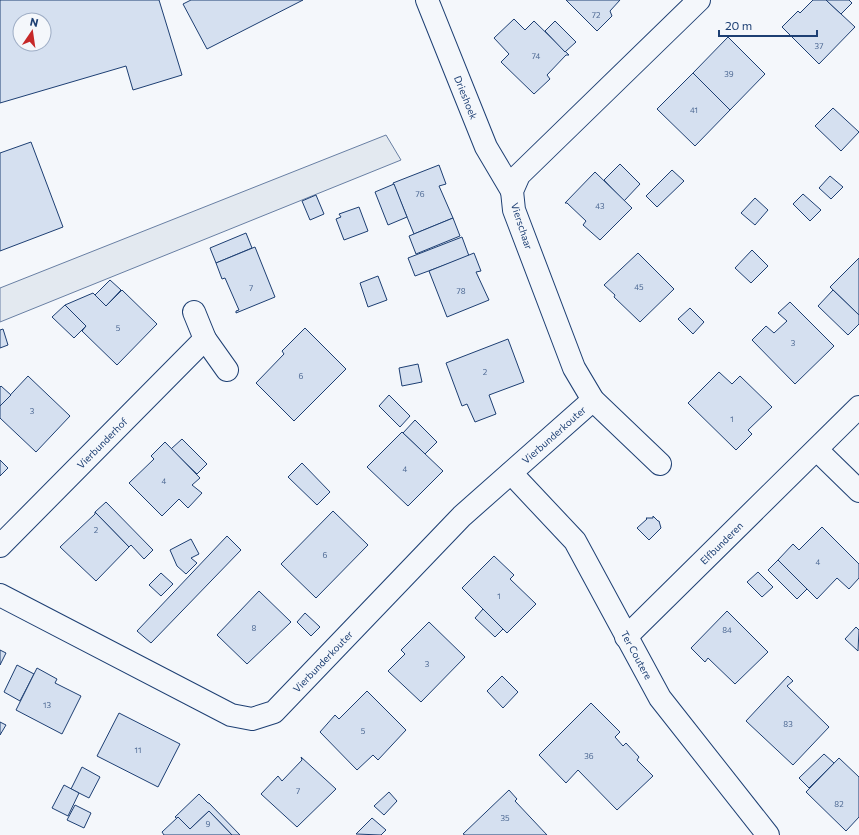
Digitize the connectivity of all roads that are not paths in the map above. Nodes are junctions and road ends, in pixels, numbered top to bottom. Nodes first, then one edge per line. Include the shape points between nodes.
1 (427, 0) edge
2 (699, 0) edge
3 (512, 191) junction
4 (194, 312) dead end
5 (205, 339) junction
6 (227, 370) dead end
7 (593, 400) junction
8 (859, 407) edge
9 (817, 450) junction
10 (660, 464) dead end
11 (511, 473) junction
12 (859, 491) edge
13 (0, 546) edge
14 (0, 595) edge
15 (626, 637) junction
16 (768, 835) edge

1 - 3 street, Drieshoek via 486,147
2 - 3 street, Vierschaar via 518,175
3 - 7 street, Vierschaar via 514,210 574,368
4 - 5 street
5 - 6 street
5 - 13 street, Vierbunderhof
7 - 10 street, Vierschaar
7 - 11 street, Vierbunderkouter
8 - 9 street, Elfbunderen
9 - 12 street
9 - 15 street, Elfbunderen
11 - 14 street, Vierbunderkouter via 462,516 274,712 252,719 231,715
11 - 15 street, Ter Coutere via 574,541
15 - 16 street, Ter Coutere via 660,698

